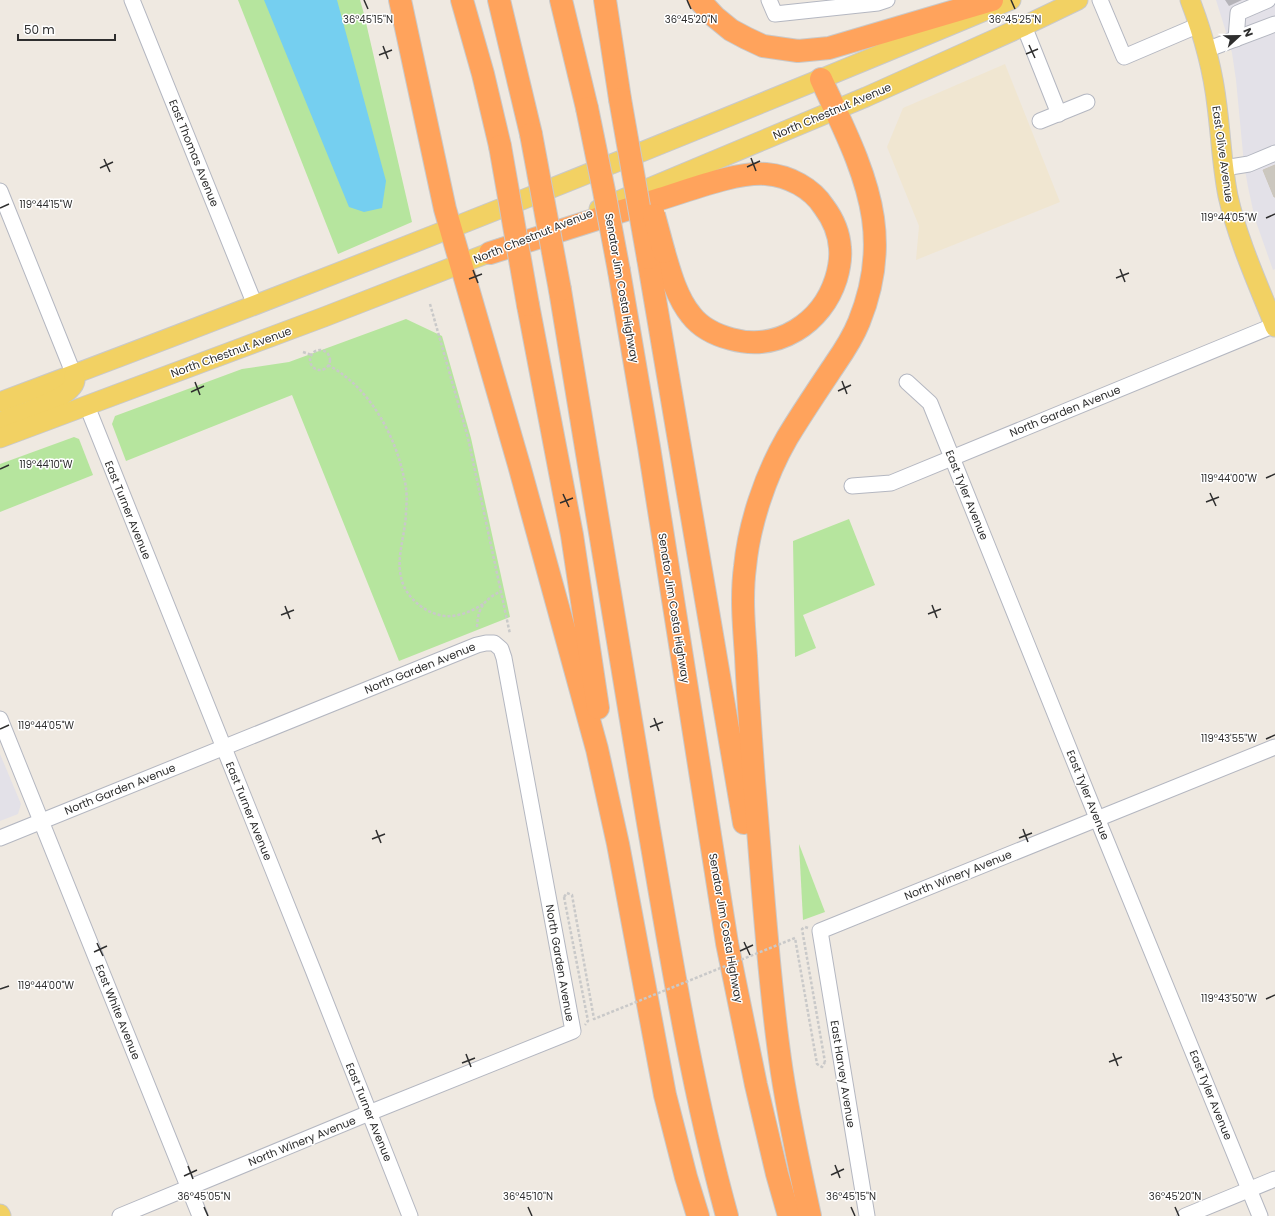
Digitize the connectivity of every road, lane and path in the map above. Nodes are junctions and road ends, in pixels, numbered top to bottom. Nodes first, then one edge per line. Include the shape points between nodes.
1 (132, 0) edge
2 (400, 0) edge
3 (462, 0) edge
4 (499, 0) edge
5 (561, 0) edge
6 (605, 0) edge
7 (699, 0) edge
8 (769, 0) edge
9 (887, 0) edge
10 (992, 0) edge
11 (1011, 0) edge
12 (1078, 0) edge
13 (1100, 0) edge
14 (1190, 0) edge
15 (1268, 0) edge
16 (1275, 24) edge
17 (1199, 25) junction
18 (1024, 26) junction
19 (1236, 39) junction
20 (1206, 50) junction
21 (821, 79) junction
22 (1087, 102) dead end
23 (835, 110) junction
24 (1059, 114) junction
25 (1040, 121) dead end
26 (1275, 153) edge
27 (1224, 168) junction
28 (0, 191) edge
29 (451, 228) junction
30 (490, 253) junction
31 (656, 255) junction
32 (462, 264) junction
33 (430, 304) dead end
34 (255, 305) junction
35 (1275, 326) edge
36 (303, 352) dead end
37 (312, 355) junction
38 (328, 365) junction
39 (74, 375) junction
40 (906, 382) dead end
41 (0, 402) edge
42 (87, 406) junction
43 (0, 422) edge
44 (0, 438) edge
45 (953, 458) junction
46 (852, 486) dead end
47 (501, 591) junction
48 (483, 604) junction
49 (477, 627) dead end
50 (510, 634) dead end
51 (0, 719) edge
52 (224, 747) junction
53 (1275, 748) edge
54 (1098, 818) junction
55 (41, 821) junction
56 (0, 838) edge
57 (618, 844) junction
58 (564, 897) dead end
59 (820, 931) junction
60 (772, 996) junction
61 (573, 1031) joint
62 (370, 1113) junction
63 (1275, 1179) edge
64 (189, 1187) junction
65 (1250, 1189) junction
66 (120, 1216) edge
67 (200, 1216) edge
68 (410, 1216) edge
69 (698, 1216) edge
70 (727, 1216) edge
71 (789, 1216) edge
72 (810, 1216) edge
73 (867, 1216) edge
74 (1185, 1216) edge
75 (1260, 1216) edge

1 - 34 street, East Thomas Avenue
2 - 29 highway
3 - 57 highway, bridge via 500,146 572,535
4 - 70 highway, bridge via 547,212 682,1021
5 - 71 highway, Senator Jim Costa Highway, bridge via 587,108 619,271 727,943 756,1085
6 - 31 highway, bridge
7 - 10 highway via 731,30 746,38 763,46 798,51 829,48
8 - 9 street via 774,14
11 - 21 main road
12 - 18 main road, North Chestnut Avenue
13 - 17 street via 1124,57
14 - 17 main road, East Olive Avenue
15 - 19 street via 1238,13
16 - 19 street
17 - 20 main road, East Olive Avenue
18 - 23 main road, North Chestnut Avenue
18 - 24 street
19 - 20 street
20 - 27 main road, East Olive Avenue via 1217,104
21 - 23 highway
21 - 29 main road
22 - 24 street
23 - 30 main road, North Chestnut Avenue
23 - 60 highway via 867,188 875,234 871,282 858,324 786,439 771,470 752,528 744,583 750,725
24 - 25 street
26 - 27 street via 1249,164
27 - 35 main road, East Olive Avenue via 1238,235
28 - 39 street
29 - 32 highway
29 - 34 main road
30 - 31 highway via 711,184 752,174 782,177 810,191 821,202 834,224 840,249 832,289 817,314 798,329 760,342 737,341 723,337 698,323 690,315
30 - 32 main road, North Chestnut Avenue
31 - 60 highway via 754,895
32 - 42 main road, North Chestnut Avenue
32 - 57 highway via 597,749
33 - 47 path via 468,438
34 - 39 main road
35 - 45 street, North Garden Avenue
36 - 37 path
37 - 38 path via 317,351 326,352 330,359
37 - 38 path via 310,360 315,368 321,370
38 - 48 path via 343,374 372,405 395,448 405,479 406,492 405,526 399,568 409,595 423,608 445,616 475,610
39 - 41 main road
39 - 43 main road via 75,381 70,389 56,400
40 - 45 street, East Tyler Avenue via 930,403
42 - 44 main road, North Chestnut Avenue
42 - 52 street, East Turner Avenue
45 - 46 street, North Garden Avenue via 891,483
45 - 54 street, East Tyler Avenue
47 - 48 path
47 - 50 path
48 - 49 path
51 - 55 street, East White Avenue
52 - 55 street, North Garden Avenue
52 - 61 street, North Garden Avenue via 477,645 494,643 501,649 504,658
52 - 62 street, East Turner Avenue
53 - 54 street, North Winery Avenue
54 - 59 street, North Winery Avenue
54 - 65 street, East Tyler Avenue
55 - 56 street, North Garden Avenue
55 - 64 street, East White Avenue
57 - 69 highway via 664,1095
58 - 59 path, bridge via 567,893 572,895 594,1019 795,938 818,1064 822,1067 825,1062 802,929 805,927
59 - 73 street, East Harvey Avenue
60 - 72 highway via 786,1098
61 - 62 street, North Winery Avenue
62 - 64 street, North Winery Avenue
62 - 68 street, East Turner Avenue
63 - 65 street
64 - 66 street, North Winery Avenue
64 - 67 street, East White Avenue
65 - 74 street
65 - 75 street, East Tyler Avenue

